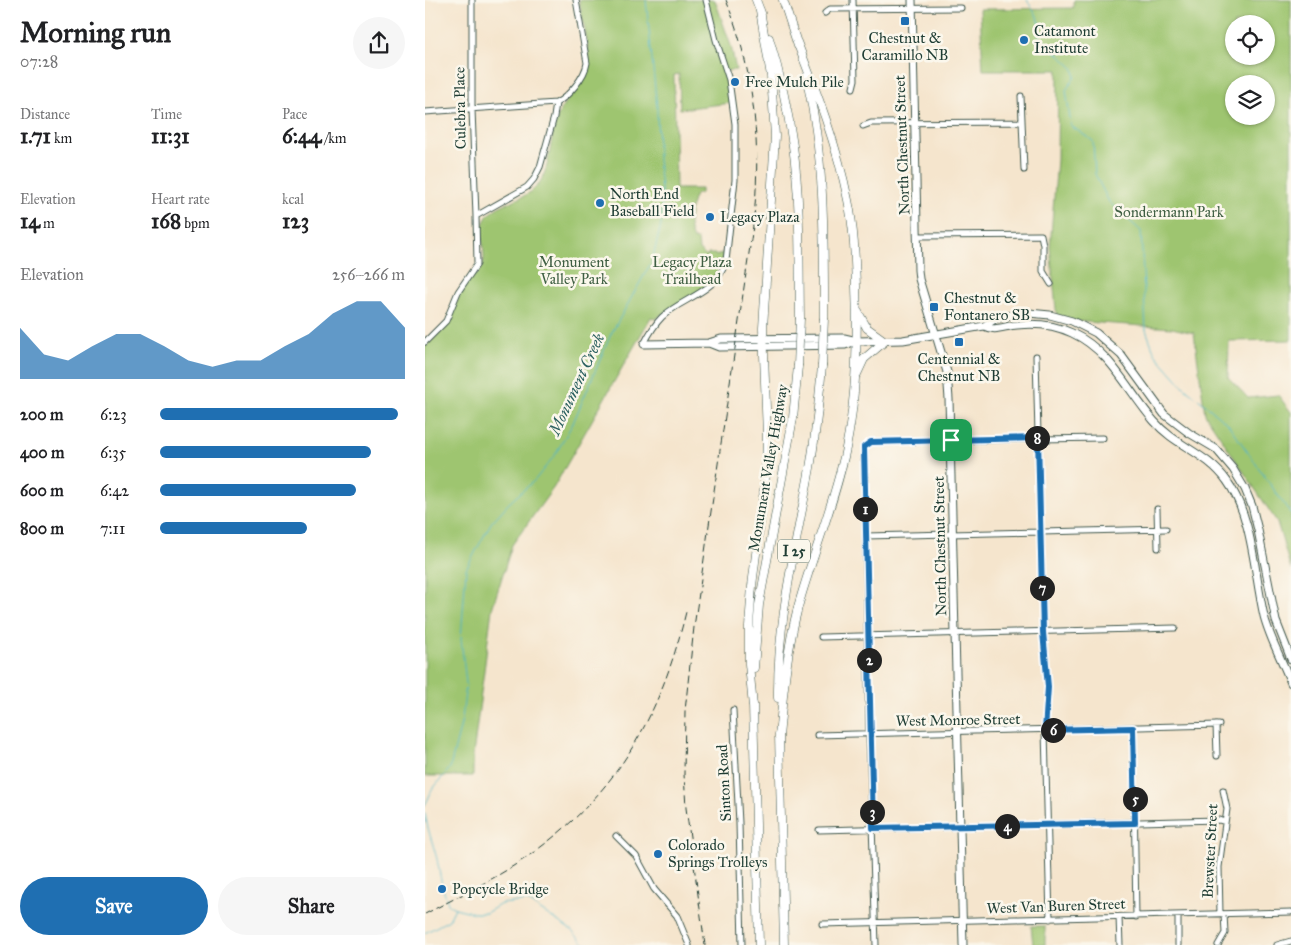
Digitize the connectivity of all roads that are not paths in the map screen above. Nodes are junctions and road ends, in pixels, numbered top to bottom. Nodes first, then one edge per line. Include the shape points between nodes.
1 (472, 0) edge
2 (576, 0) edge
3 (706, 0) edge
4 (756, 0) edge
5 (783, 0) edge
6 (853, 0) edge
7 (912, 0) edge
8 (961, 8) dead end
9 (760, 10) junction
10 (854, 10) junction
11 (912, 10) junction
12 (825, 13) dead end
13 (797, 42) junction
14 (853, 88) dead end
15 (1021, 96) dead end
16 (556, 103) junction
17 (472, 109) junction
18 (425, 112) edge
19 (1022, 122) junction
20 (915, 123) junction
21 (863, 126) dead end
22 (1024, 170) dead end
23 (476, 216) junction
24 (918, 236) junction
25 (1051, 284) dead end
26 (857, 308) junction
27 (984, 326) junction
28 (936, 335) junction
29 (857, 341) junction
30 (885, 341) junction
31 (425, 342) edge
32 (763, 343) junction
33 (644, 344) joint
34 (1036, 356) dead end
35 (855, 384) junction
36 (1038, 438) junction
37 (1103, 438) dead end
38 (951, 440) junction
39 (1157, 509) dead end
40 (1166, 529) dead end
41 (1157, 530) junction
42 (1041, 532) junction
43 (953, 534) junction
44 (866, 536) junction
45 (1158, 548) dead end
46 (1175, 628) dead end
47 (1043, 632) junction
48 (956, 633) junction
49 (869, 636) junction
50 (821, 637) dead end
51 (1291, 659) edge
52 (1291, 682) edge
53 (753, 707) junction
54 (733, 710) dead end
55 (1133, 728) junction
56 (1045, 730) junction
57 (958, 732) junction
58 (869, 734) junction
59 (817, 735) dead end
60 (779, 737) junction
61 (1217, 756) dead end
62 (1223, 790) dead end
63 (1225, 822) junction
64 (1135, 823) junction
65 (1048, 825) junction
66 (959, 826) junction
67 (873, 828) junction
68 (819, 830) dead end
69 (616, 836) dead end
70 (1291, 912) edge
71 (1222, 914) junction
72 (1178, 915) junction
73 (1119, 917) junction
74 (1136, 917) junction
75 (1051, 919) junction
76 (962, 921) junction
77 (875, 923) junction
78 (821, 924) dead end
79 (1291, 941) edge
80 (689, 945) edge
81 (742, 945) edge
82 (759, 945) edge
83 (785, 945) edge
84 (876, 945) edge
85 (963, 945) edge
86 (1120, 945) edge
87 (1178, 945) edge
88 (1217, 945) edge
89 (1277, 945) edge

1 - 17 street, Culebra Place
2 - 16 street via 586,67 568,94
3 - 33 street via 729,80 735,124 735,180 727,253 724,267 713,283 661,318
4 - 9 highway, Monument Valley Highway / I 25
5 - 13 highway, I 25
6 - 10 street
7 - 11 main road, North Chestnut Street
8 - 11 street
9 - 32 highway via 771,76 775,136
9 - 53 highway, Monument Valley Highway / I 25, bridge via 782,85 794,148 800,318 793,418 759,605
10 - 11 street
10 - 12 street via 830,9
10 - 14 street
11 - 20 main road, North Chestnut Street
13 - 26 highway via 828,125 845,186 853,231
13 - 60 highway, I 25, bridge via 813,107 822,184 824,318 818,420 783,613
15 - 19 street
16 - 17 street
16 - 23 street via 540,167 531,183
17 - 18 street
17 - 23 street, Culebra Place
19 - 20 street
19 - 22 street
20 - 21 street via 871,123
20 - 24 main road, North Chestnut Street
23 - 31 street, Culebra Place via 477,264 458,292 445,321
24 - 25 street via 1041,235 1043,271
24 - 28 main road, North Chestnut Street via 919,279
26 - 29 highway
26 - 30 highway via 867,328
27 - 28 main road
27 - 51 main road via 995,319 1029,313 1050,315 1085,326 1121,355 1164,414 1215,449 1233,469 1252,506 1276,621
27 - 52 main road via 991,330 1016,325 1046,325 1071,332 1088,342 1116,369 1154,422 1204,457 1218,471 1236,497 1243,515 1264,616
28 - 30 main road
28 - 38 main road, North Chestnut Street via 948,380
29 - 30 main road
29 - 32 main road via 845,345
29 - 35 highway
30 - 35 highway via 864,359
32 - 33 main road via 719,347 709,343
32 - 53 highway via 767,461 750,612
34 - 36 street
35 - 60 highway via 842,464 792,632
36 - 37 street
36 - 38 street
36 - 42 street
38 - 43 main road, North Chestnut Street
38 - 44 street via 871,442 865,445
39 - 41 street
40 - 41 street
41 - 42 street
41 - 45 street
42 - 43 street
42 - 47 street
43 - 44 street
43 - 48 main road, North Chestnut Street
44 - 49 street
46 - 47 street
47 - 48 street
47 - 56 street via 1048,687
48 - 49 street
48 - 57 main road, North Chestnut Street
49 - 50 street
49 - 58 street
53 - 82 highway, Monument Valley Highway / I 25
54 - 81 street, Sinton Road
55 - 56 street, West Monroe Street
55 - 61 street, West Monroe Street via 1218,725
55 - 64 street
56 - 57 street, West Monroe Street
56 - 65 street
57 - 58 street, West Monroe Street
57 - 66 main road, North Chestnut Street
58 - 59 street, West Monroe Street
58 - 67 street
60 - 83 highway, I 25
62 - 63 street, Brewster Street via 1227,808
63 - 64 street
63 - 71 street, Brewster Street via 1219,867
64 - 65 street
64 - 74 street
65 - 66 street
65 - 75 street
66 - 67 street
66 - 76 main road, North Chestnut Street
67 - 68 street
67 - 77 street
69 - 80 street via 636,856 654,889 677,916
70 - 71 street, West Van Buren Street
71 - 72 street, West Van Buren Street
71 - 88 street, Brewster Street via 1225,933
72 - 74 street, West Van Buren Street
72 - 87 street
73 - 74 street, West Van Buren Street
73 - 75 street, West Van Buren Street
73 - 86 street
75 - 76 street, West Van Buren Street
76 - 77 street, West Van Buren Street
76 - 85 main road, North Chestnut Street
77 - 78 street, West Van Buren Street
77 - 84 street
79 - 89 street

